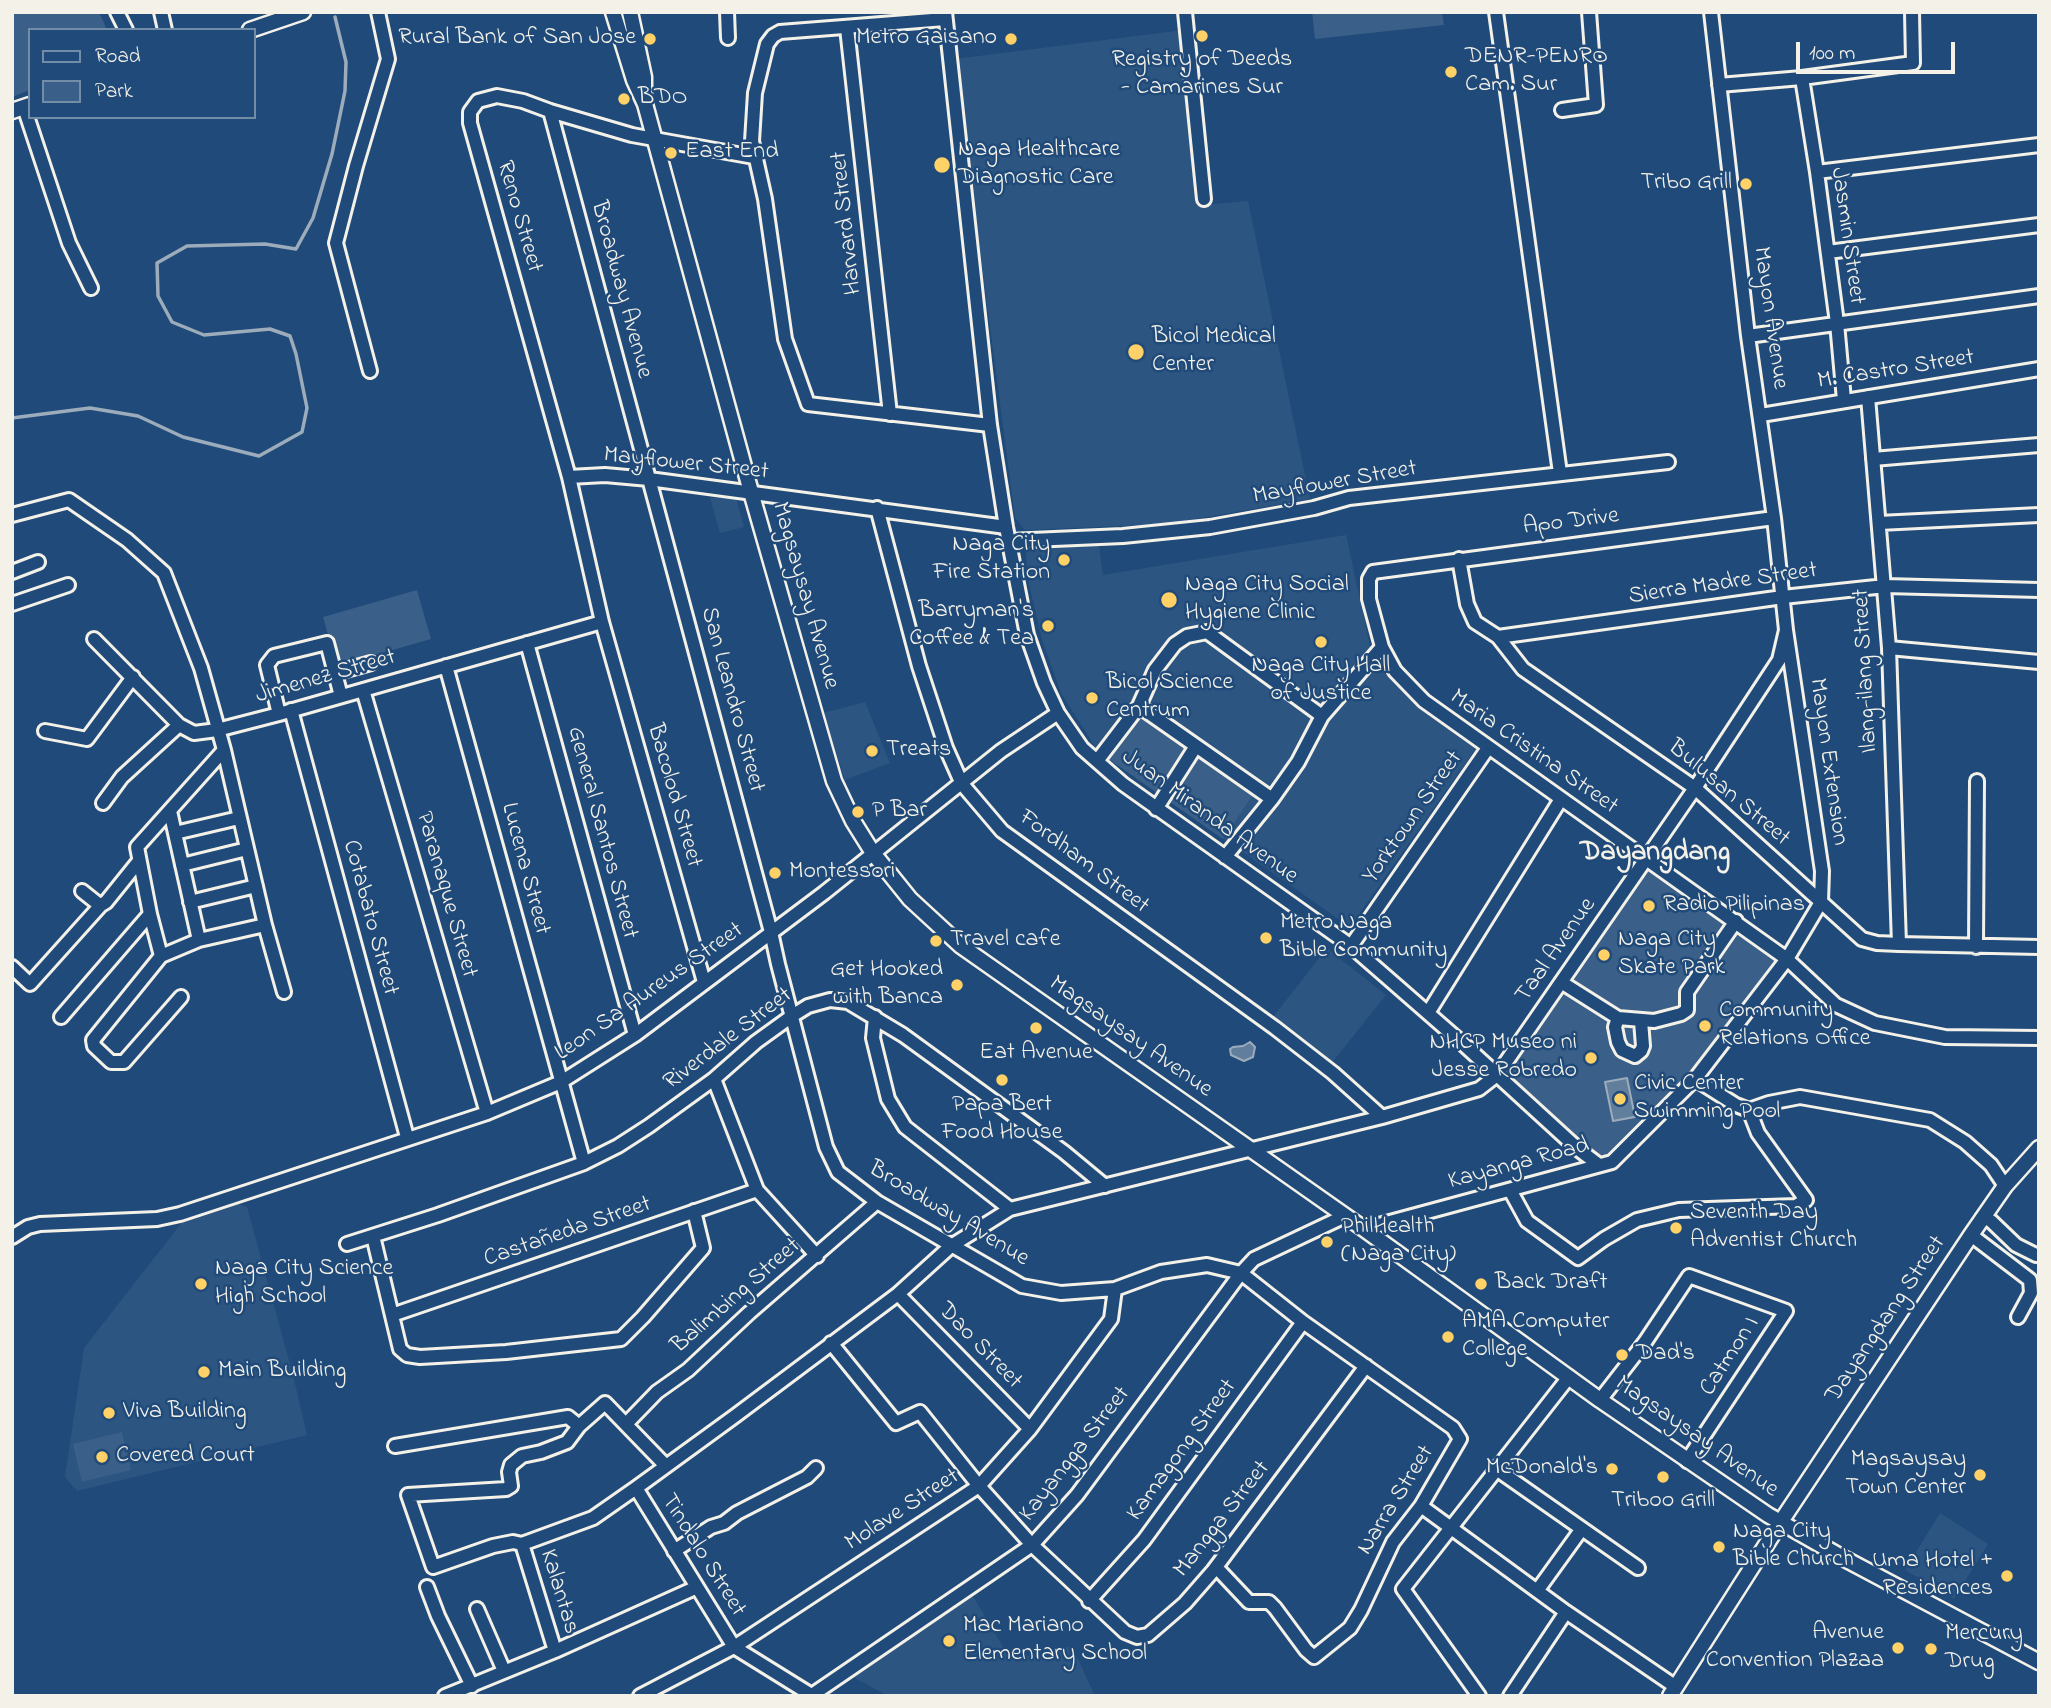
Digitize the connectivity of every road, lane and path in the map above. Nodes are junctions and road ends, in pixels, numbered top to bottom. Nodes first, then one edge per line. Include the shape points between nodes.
1 (117, 12) edge
2 (303, 12) edge
3 (378, 12) edge
4 (613, 12) edge
5 (629, 12) edge
6 (727, 12) edge
7 (1185, 12) edge
8 (1496, 12) edge
9 (1590, 12) edge
10 (1912, 12) edge
11 (1713, 13) edge
12 (945, 15) edge
13 (847, 27) junction
14 (125, 28) edge
15 (256, 28) edge
16 (728, 38) dead end
17 (1802, 78) junction
18 (1719, 85) junction
19 (645, 104) junction
20 (22, 108) edge
21 (1562, 110) dead end
22 (550, 111) junction
23 (653, 137) junction
24 (2039, 145) edge
25 (754, 158) junction
26 (1817, 172) junction
27 (1204, 200) dead end
28 (2039, 225) edge
29 (1828, 252) junction
30 (91, 288) dead end
31 (2039, 296) edge
32 (1837, 323) junction
33 (1748, 336) junction
34 (2039, 369) edge
35 (370, 371) dead end
36 (1868, 397) junction
37 (1844, 400) junction
38 (890, 414) junction
39 (1761, 415) junction
40 (990, 425) junction
41 (2039, 446) edge
42 (1873, 459) junction
43 (1668, 462) dead end
44 (1560, 473) junction
45 (569, 477) junction
46 (649, 480) junction
47 (751, 492) junction
48 (877, 508) junction
49 (12, 515) edge
50 (2039, 515) edge
51 (1774, 517) junction
52 (1879, 523) junction
53 (1006, 527) junction
54 (1008, 541) junction
55 (1459, 559) junction
56 (38, 562) dead end
57 (12, 572) edge
58 (1373, 572) joint
59 (68, 585) dead end
60 (1885, 586) junction
61 (2039, 590) edge
62 (1783, 597) junction
63 (12, 604) edge
64 (602, 622) junction
65 (1786, 630) junction
66 (1498, 637) junction
67 (94, 639) dead end
68 (527, 643) junction
69 (1382, 647) junction
70 (1889, 648) junction
71 (2039, 662) edge
72 (371, 663) dead end
73 (446, 666) junction
74 (335, 673) junction
75 (133, 677) junction
76 (363, 690) junction
77 (341, 696) junction
78 (1139, 706) junction
79 (285, 712) junction
80 (1058, 713) junction
81 (1322, 716) junction
82 (179, 725) junction
83 (217, 730) junction
84 (46, 731) dead end
85 (1196, 747) junction
86 (1488, 748) junction
87 (224, 750) junction
88 (1097, 761) junction
89 (1977, 781) dead end
90 (962, 784) junction
91 (1695, 788) junction
92 (1272, 799) junction
93 (1561, 799) junction
94 (103, 803) dead end
95 (1156, 809) junction
96 (170, 811) junction
97 (239, 818) junction
98 (175, 833) junction
99 (247, 849) junction
100 (873, 853) junction
101 (1225, 857) junction
102 (1646, 858) junction
103 (139, 861) junction
104 (182, 865) junction
105 (256, 886) junction
106 (82, 891) dead end
107 (190, 902) junction
108 (1821, 902) junction
109 (101, 905) junction
110 (150, 914) junction
111 (1736, 921) junction
112 (265, 925) junction
113 (771, 932) junction
114 (199, 940) junction
115 (1899, 944) junction
116 (1351, 946) junction
117 (1976, 947) junction
118 (2039, 947) edge
119 (162, 956) junction
120 (1787, 959) junction
121 (12, 967) edge
122 (704, 982) junction
123 (1561, 982) junction
124 (284, 992) dead end
125 (181, 997) dead end
126 (1428, 1013) junction
127 (792, 1016) junction
128 (61, 1017) dead end
129 (875, 1017) junction
130 (1618, 1018) junction
131 (1641, 1021) junction
132 (635, 1035) junction
133 (2039, 1038) edge
134 (1497, 1075) junction
135 (713, 1079) junction
136 (1695, 1079) junction
137 (561, 1082) junction
138 (1749, 1110) junction
139 (487, 1112) junction
140 (1382, 1117) junction
141 (407, 1137) junction
142 (2039, 1148) edge
143 (1249, 1149) junction
144 (1578, 1149) junction
145 (584, 1163) junction
146 (1599, 1166) junction
147 (1569, 1173) junction
148 (2005, 1185) junction
149 (1105, 1186) junction
150 (757, 1189) junction
151 (1510, 1190) junction
152 (877, 1202) junction
153 (1010, 1209) junction
154 (694, 1211) junction
155 (1345, 1216) junction
156 (1983, 1217) junction
157 (1364, 1229) junction
158 (1971, 1235) junction
159 (373, 1236) junction
160 (12, 1237) edge
161 (346, 1244) dead end
162 (951, 1246) junction
163 (2036, 1255) dead end
164 (817, 1256) junction
165 (1241, 1273) junction
166 (1115, 1289) junction
167 (898, 1294) junction
168 (392, 1315) junction
169 (2018, 1317) dead end
170 (1303, 1322) junction
171 (831, 1343) junction
172 (1366, 1366) junction
173 (1569, 1377) junction
174 (1600, 1400) junction
175 (626, 1424) junction
176 (579, 1426) junction
177 (1030, 1429) junction
178 (395, 1446) dead end
179 (1687, 1461) junction
180 (666, 1465) junction
181 (816, 1468) dead end
182 (1495, 1468) junction
183 (979, 1486) junction
184 (636, 1488) junction
185 (1420, 1506) junction
186 (1780, 1523) junction
187 (1450, 1528) junction
188 (1581, 1530) junction
189 (522, 1544) junction
190 (1031, 1545) junction
191 (674, 1551) junction
192 (1216, 1567) junction
193 (1638, 1568) dead end
194 (427, 1587) dead end
195 (695, 1588) junction
196 (1537, 1591) junction
197 (1089, 1601) junction
198 (477, 1609) dead end
199 (1566, 1612) junction
200 (734, 1647) junction
201 (555, 1651) junction
202 (2039, 1662) edge
203 (504, 1671) junction
204 (472, 1686) junction
205 (666, 1690) edge
206 (1673, 1691) edge
207 (812, 1695) edge
208 (445, 1696) edge
209 (639, 1696) edge
210 (1479, 1696) edge
211 (1510, 1696) edge

1 - 14 street
2 - 15 main road
3 - 35 street via 387,59 336,243
4 - 19 main road, Magsaysay Avenue
5 - 19 main road, Magsaysay Avenue via 644,77
6 - 16 street
7 - 27 street
8 - 44 street
9 - 21 street via 1596,105
10 - 17 street via 1913,63
11 - 18 street, Mayon Avenue
12 - 13 street
12 - 40 street, Juan Miranda Avenue
13 - 25 street via 780,32 767,44 755,93
13 - 38 street, Harvard Street
17 - 18 street
17 - 26 street, Jasmin Street
18 - 33 street, Mayon Avenue
19 - 23 main road, Magsaysay Avenue
20 - 30 street via 69,243
22 - 23 street, Reno Street
22 - 45 street, Reno Street via 489,96 470,111 470,123
22 - 46 street, Broadway Avenue
23 - 25 street, Reno Street
23 - 47 main road, Magsaysay Avenue
24 - 26 street
25 - 38 street via 765,199 785,339 808,404
26 - 29 street, Jasmin Street
28 - 29 street
29 - 32 street, Jasmin Street
31 - 32 street
32 - 33 street
32 - 37 street, Jasmin Street
33 - 39 street, Mayon Avenue
34 - 36 street, M. Castro Street
36 - 37 street, M. Castro Street
36 - 42 street, Ilang-ilang Street
37 - 39 street, M. Castro Street
38 - 40 street
39 - 51 street, Mayon Avenue
40 - 53 street, Juan Miranda Avenue
41 - 42 street
42 - 52 street, Ilang-ilang Street
43 - 44 street, Mayflower Street
44 - 54 street, Mayflower Street via 1349,498 1210,527
45 - 46 street, Mayflower Street
45 - 64 street, Reno Street
46 - 47 street, Mayflower Street
46 - 113 street, San Leandro Street
47 - 48 street, Mayflower Street
47 - 100 main road, Magsaysay Avenue via 834,781
48 - 53 street, Mayflower Street
48 - 90 street, Fordham Street via 919,666
49 - 83 street via 69,500 127,540 164,573 201,668
50 - 52 street
51 - 55 street, Apo Drive
51 - 62 street, Mayon Avenue
52 - 60 street, Ilang-ilang Street
53 - 54 street, Juan Miranda Avenue
54 - 80 street, Juan Miranda Avenue via 1027,635
55 - 58 street, Apo Drive
55 - 66 street, Bulusan Street via 1475,622
56 - 57 street
58 - 69 street, Maria Cristina Street via 1369,599
59 - 63 street
60 - 61 street, Sierra Madre Street
60 - 62 street, Sierra Madre Street
60 - 70 street, Ilang-ilang Street
62 - 65 street, Mayon Avenue
62 - 66 street, Sierra Madre Street
64 - 68 street, Jimenez Street
64 - 122 street, Bacolod Street
65 - 91 street, Taal Avenue via 1779,660
65 - 108 street, Mayon Extension via 1822,871
66 - 91 street, Bulusan Street via 1522,669
67 - 75 street
68 - 73 street, Jimenez Street
68 - 132 street, General Santos Street
69 - 81 street
69 - 86 street, Maria Cristina Street via 1395,671 1424,701
70 - 71 street
70 - 115 street, Ilang-ilang Street
72 - 74 street
73 - 76 street, Jimenez Street
73 - 137 street, Lucena Street
74 - 77 street
74 - 79 street, Cotabato Street via 327,643 274,656 267,665
75 - 82 street
75 - 84 street via 87,739
76 - 77 street, Jimenez Street
76 - 139 street, Paranaque Street
77 - 79 street, Jimenez Street
78 - 81 street via 1155,670 1175,644 1207,632
78 - 85 street
78 - 88 street
79 - 83 street, Jimenez Street
79 - 141 street, Cotabato Street
80 - 88 street, Juan Miranda Avenue
80 - 90 street, Leon Sa Aureus Street
81 - 92 street
82 - 83 street, Jimenez Street via 194,733
82 - 94 street via 122,776
83 - 87 street
85 - 92 street
85 - 95 street
86 - 93 street, Maria Cristina Street
86 - 116 street, Yorktown Street
87 - 96 street
87 - 97 street
88 - 95 street, Juan Miranda Avenue
89 - 117 street
90 - 100 street, Leon Sa Aureus Street
90 - 140 street, Fordham Street via 1002,831 1275,1028
91 - 102 street, Taal Avenue
91 - 108 street, Bulusan Street
92 - 101 street
93 - 102 street, Maria Cristina Street
93 - 126 street
95 - 101 street, Juan Miranda Avenue
96 - 98 street
96 - 103 street via 137,847
97 - 98 street
97 - 99 street
98 - 104 street
99 - 104 street
99 - 105 street
100 - 113 street, Leon Sa Aureus Street
100 - 143 main road, Magsaysay Avenue via 910,899 961,946
101 - 116 street, Juan Miranda Avenue
102 - 111 street, Maria Cristina Street
102 - 123 street, Taal Avenue
103 - 109 street
103 - 110 street
104 - 107 street
105 - 107 street
105 - 112 street
106 - 109 street
107 - 114 street
108 - 115 street, Bulusan Street via 1862,939
108 - 120 street, Kayanga Road
109 - 121 street via 30,984
110 - 119 street
110 - 128 street
111 - 120 street, Maria Cristina Street
111 - 131 street via 1687,992 1686,1010
112 - 114 street
112 - 124 street
113 - 122 street, Leon Sa Aureus Street
113 - 127 street, Broadway Avenue
114 - 119 street
115 - 117 street, Bulusan Street
116 - 126 street, Juan Miranda Avenue
117 - 118 street, Bulusan Street
119 - 125 street via 93,1040 94,1046 111,1062 124,1062
120 - 133 street, Maria Cristina Street via 1836,1005 1875,1023 1945,1037
120 - 136 street, Kayanga Road
122 - 132 street, Leon Sa Aureus Street
123 - 130 street
123 - 134 street, Taal Avenue
126 - 134 street, Juan Miranda Avenue
127 - 129 street, Riverdale Street via 830,1000 848,1002
127 - 135 street, Riverdale Street
127 - 152 street, Broadway Avenue via 826,1147 838,1172
129 - 149 street, Riverdale Street
129 - 153 street via 873,1038 888,1100 905,1128
130 - 131 street
130 - 131 street via 1618,1042 1622,1050 1635,1056 1643,1046
132 - 137 street, Leon Sa Aureus Street
134 - 140 street, Taal Avenue via 1479,1089
134 - 144 street, Juan Miranda Avenue
135 - 145 street, Riverdale Street via 618,1146
135 - 150 street
136 - 138 street
136 - 146 street, Kayanga Road via 1631,1145 1612,1162
137 - 139 street, Leon Sa Aureus Street
137 - 145 street, Lucena Street
138 - 148 street via 1800,1097 1930,1120 1965,1142
138 - 151 street via 1758,1133 1806,1199 1796,1206 1679,1210 1637,1220 1578,1258 1527,1221
139 - 141 street, Leon Sa Aureus Street
140 - 143 street, Taal Avenue
141 - 160 street, Leon Sa Aureus Street via 157,1219 40,1224
142 - 148 main road, Dayangdang Street
143 - 149 street, Taal Avenue
143 - 155 main road, Magsaysay Avenue
144 - 146 street, Juan Miranda Avenue
144 - 147 street
145 - 159 street, Riverdale Street
146 - 147 street, Kayanga Road
147 - 151 street, Kayanga Road
148 - 156 main road, Dayangdang Street
149 - 153 street, Taal Avenue
150 - 154 street, Castañeda Street
150 - 164 street
151 - 157 street, Kayanga Road
152 - 162 street, Broadway Avenue
152 - 164 street, Balimbing Street
153 - 162 street, Taal Avenue
154 - 168 street, Castañeda Street
154 - 168 street via 703,1248 621,1339 420,1357 400,1349
155 - 157 main road, Magsaysay Avenue
155 - 165 street, Kayangga Street via 1254,1259
156 - 158 main road, Dayangdang Street
156 - 163 street via 2016,1245
157 - 173 main road, Magsaysay Avenue
158 - 169 street via 2030,1280 2031,1293
158 - 186 main road, Dayangdang Street
159 - 161 street, Riverdale Street
159 - 168 street
162 - 166 street, Broadway Avenue via 1023,1286 1061,1293
162 - 167 street, Taal Avenue
164 - 175 street, Balimbing Street via 657,1392
165 - 166 street, Broadway Avenue via 1208,1265 1161,1272
165 - 170 street, Narra Street
165 - 190 street, Kayangga Street via 1077,1495
166 - 177 street, Molave Street via 1111,1319
167 - 171 street, Taal Avenue
167 - 177 street, Dao Street
170 - 172 street, Narra Street
170 - 197 street, Kamagong Street via 1151,1530
171 - 180 street, Taal Avenue
171 - 183 street via 896,1423 920,1412
172 - 185 street, Narra Street via 1454,1429 1460,1439
172 - 192 street, Mangga Street
173 - 174 main road, Magsaysay Avenue
173 - 182 street
174 - 179 main road, Magsaysay Avenue
174 - 179 street, Catmon I via 1689,1276 1786,1311
175 - 176 street via 605,1403
175 - 180 street
176 - 178 street via 568,1417
176 - 189 street, Taal Avenue via 567,1442 522,1456 511,1465 512,1486 506,1489 408,1495 433,1567 493,1546
177 - 183 street, Molave Street
179 - 186 main road, Magsaysay Avenue
180 - 184 street, Taal Avenue
181 - 191 street
182 - 187 street
182 - 188 street
183 - 190 street
183 - 200 street, Molave Street
184 - 189 street, Taal Avenue via 593,1518
184 - 191 street, Tindalo Street
185 - 187 street
185 - 192 street, Narra Street via 1393,1542 1350,1628 1314,1657 1269,1602 1249,1602
186 - 202 main road, Magsaysay Avenue
186 - 206 main road, Dayangdang Street
187 - 196 street
187 - 210 street via 1403,1589
188 - 193 street
188 - 196 street
189 - 201 street, Kalantas
190 - 197 street
190 - 207 street, Kayangga Street
191 - 195 street, Tindalo Street
192 - 197 street, Mangga Street via 1185,1603 1148,1635 1125,1632
194 - 204 street
195 - 200 street, Tindalo Street
195 - 201 street
196 - 199 street
198 - 203 street
199 - 206 street
199 - 211 street
200 - 205 street, Molave Street
200 - 207 street
201 - 203 street
203 - 204 street
204 - 208 street
205 - 209 street, Molave Street

